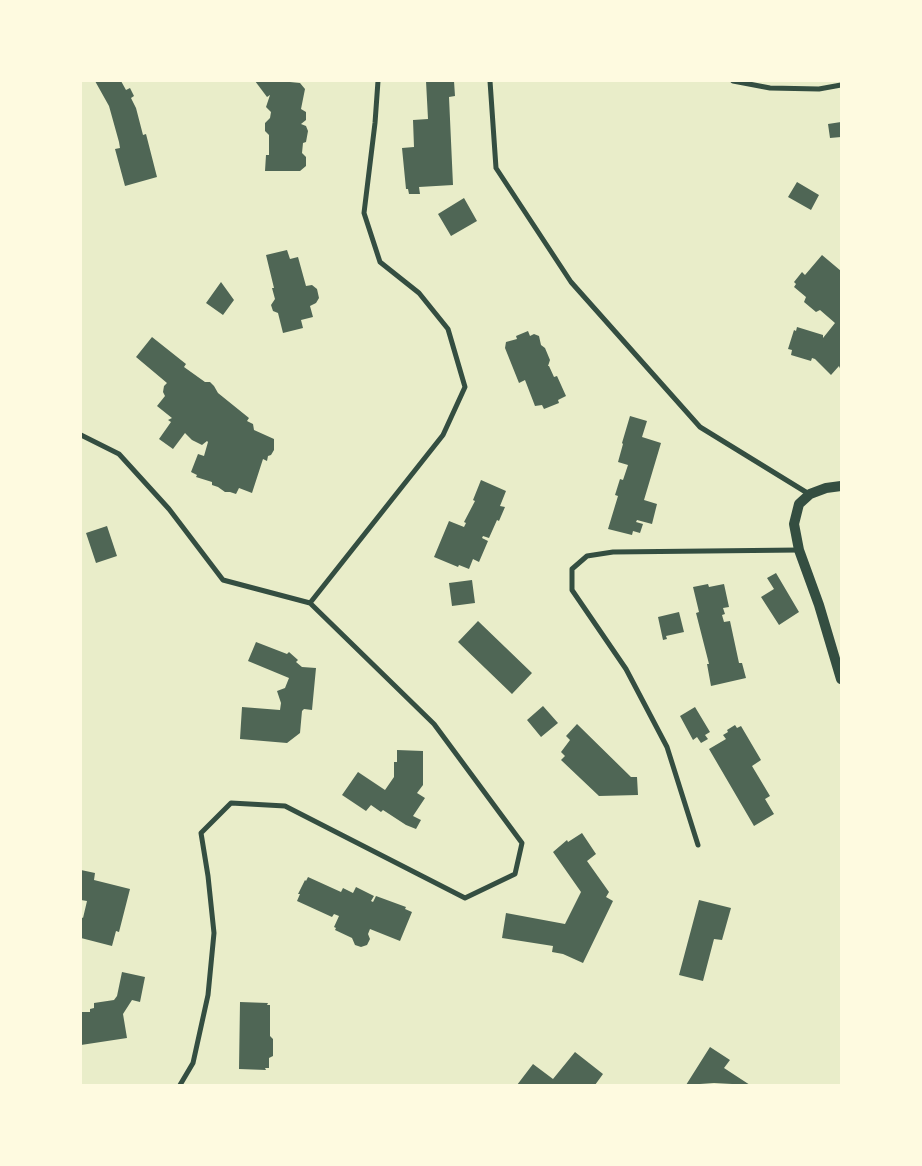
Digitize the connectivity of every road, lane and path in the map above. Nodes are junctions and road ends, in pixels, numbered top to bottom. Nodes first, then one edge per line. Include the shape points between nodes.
1 (378, 81) edge
2 (490, 81) edge
3 (733, 81) edge
4 (841, 85) edge
5 (81, 435) edge
6 (841, 486) edge
7 (810, 494) junction
8 (799, 550) junction
9 (310, 603) junction
10 (841, 679) edge
11 (698, 845) dead end
12 (180, 1085) edge

1 - 9 street via 364,213 380,262 419,293 448,329 465,387 443,435
2 - 7 street via 496,168 571,282 700,427
3 - 4 street via 770,88 819,89
5 - 9 street via 119,454 169,509 223,580
6 - 7 main road
7 - 8 main road via 799,504 794,524
8 - 10 main road
8 - 11 street via 613,552 587,556 572,569 572,590 626,669 667,747
9 - 12 street via 434,724 522,842 515,874 465,898 285,806 231,803 201,833 214,933 208,995 193,1063

